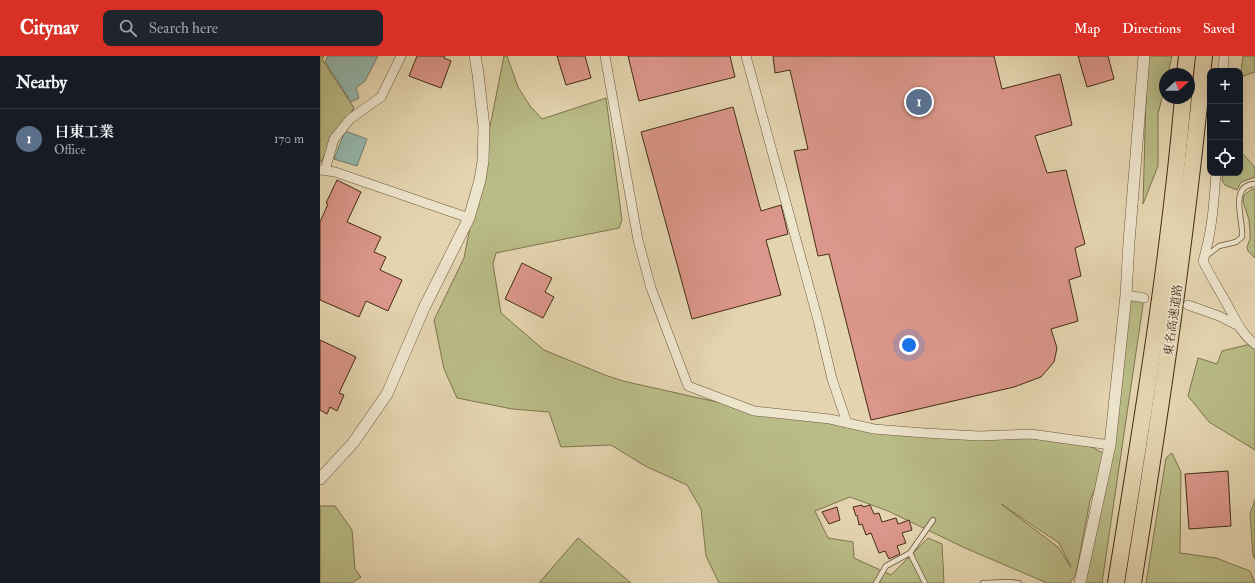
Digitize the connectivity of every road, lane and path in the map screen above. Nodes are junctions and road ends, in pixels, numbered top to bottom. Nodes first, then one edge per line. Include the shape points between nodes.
1 (401, 56) edge
2 (475, 56) edge
3 (605, 56) edge
4 (746, 56) edge
5 (1144, 56) edge
6 (1187, 56) edge
7 (1204, 56) edge
8 (1224, 56) edge
9 (1186, 68) edge
10 (1223, 68) edge
11 (1183, 104) edge
12 (322, 170) edge
13 (1216, 176) edge
14 (1255, 184) edge
15 (468, 218) junction
16 (1204, 258) junction
17 (1126, 295) junction
18 (1144, 298) dead end
19 (1188, 305) dead end
20 (1237, 325) junction
21 (1255, 344) edge
22 (847, 423) junction
23 (1110, 445) junction
24 (320, 479) edge
25 (933, 520) dead end
26 (910, 553) junction
27 (876, 583) edge
28 (925, 583) edge
29 (982, 583) edge
30 (1019, 583) edge
31 (1080, 583) edge
32 (1116, 583) edge
33 (1133, 583) edge

1 - 12 street via 381,97 350,119 334,139
2 - 15 street via 484,127 483,161
3 - 22 street via 638,240 651,288 688,386 754,411
4 - 22 street via 832,379
5 - 17 street
6 - 9 highway
7 - 33 highway, 東名高速道路 via 1174,320
8 - 10 street
11 - 32 highway, 東名高速道路 via 1157,319
12 - 15 street via 335,172
13 - 16 street
14 - 16 lane via 1242,189 1239,197 1242,237 1236,242 1219,246
15 - 24 street via 424,308 387,394 353,443
16 - 20 street via 1203,261
17 - 18 street
17 - 23 street
19 - 20 street
20 - 21 street
22 - 23 street via 874,429 924,433 979,436 1032,434
23 - 31 street
25 - 26 lane
26 - 27 lane via 886,566
26 - 28 lane
29 - 30 lane

